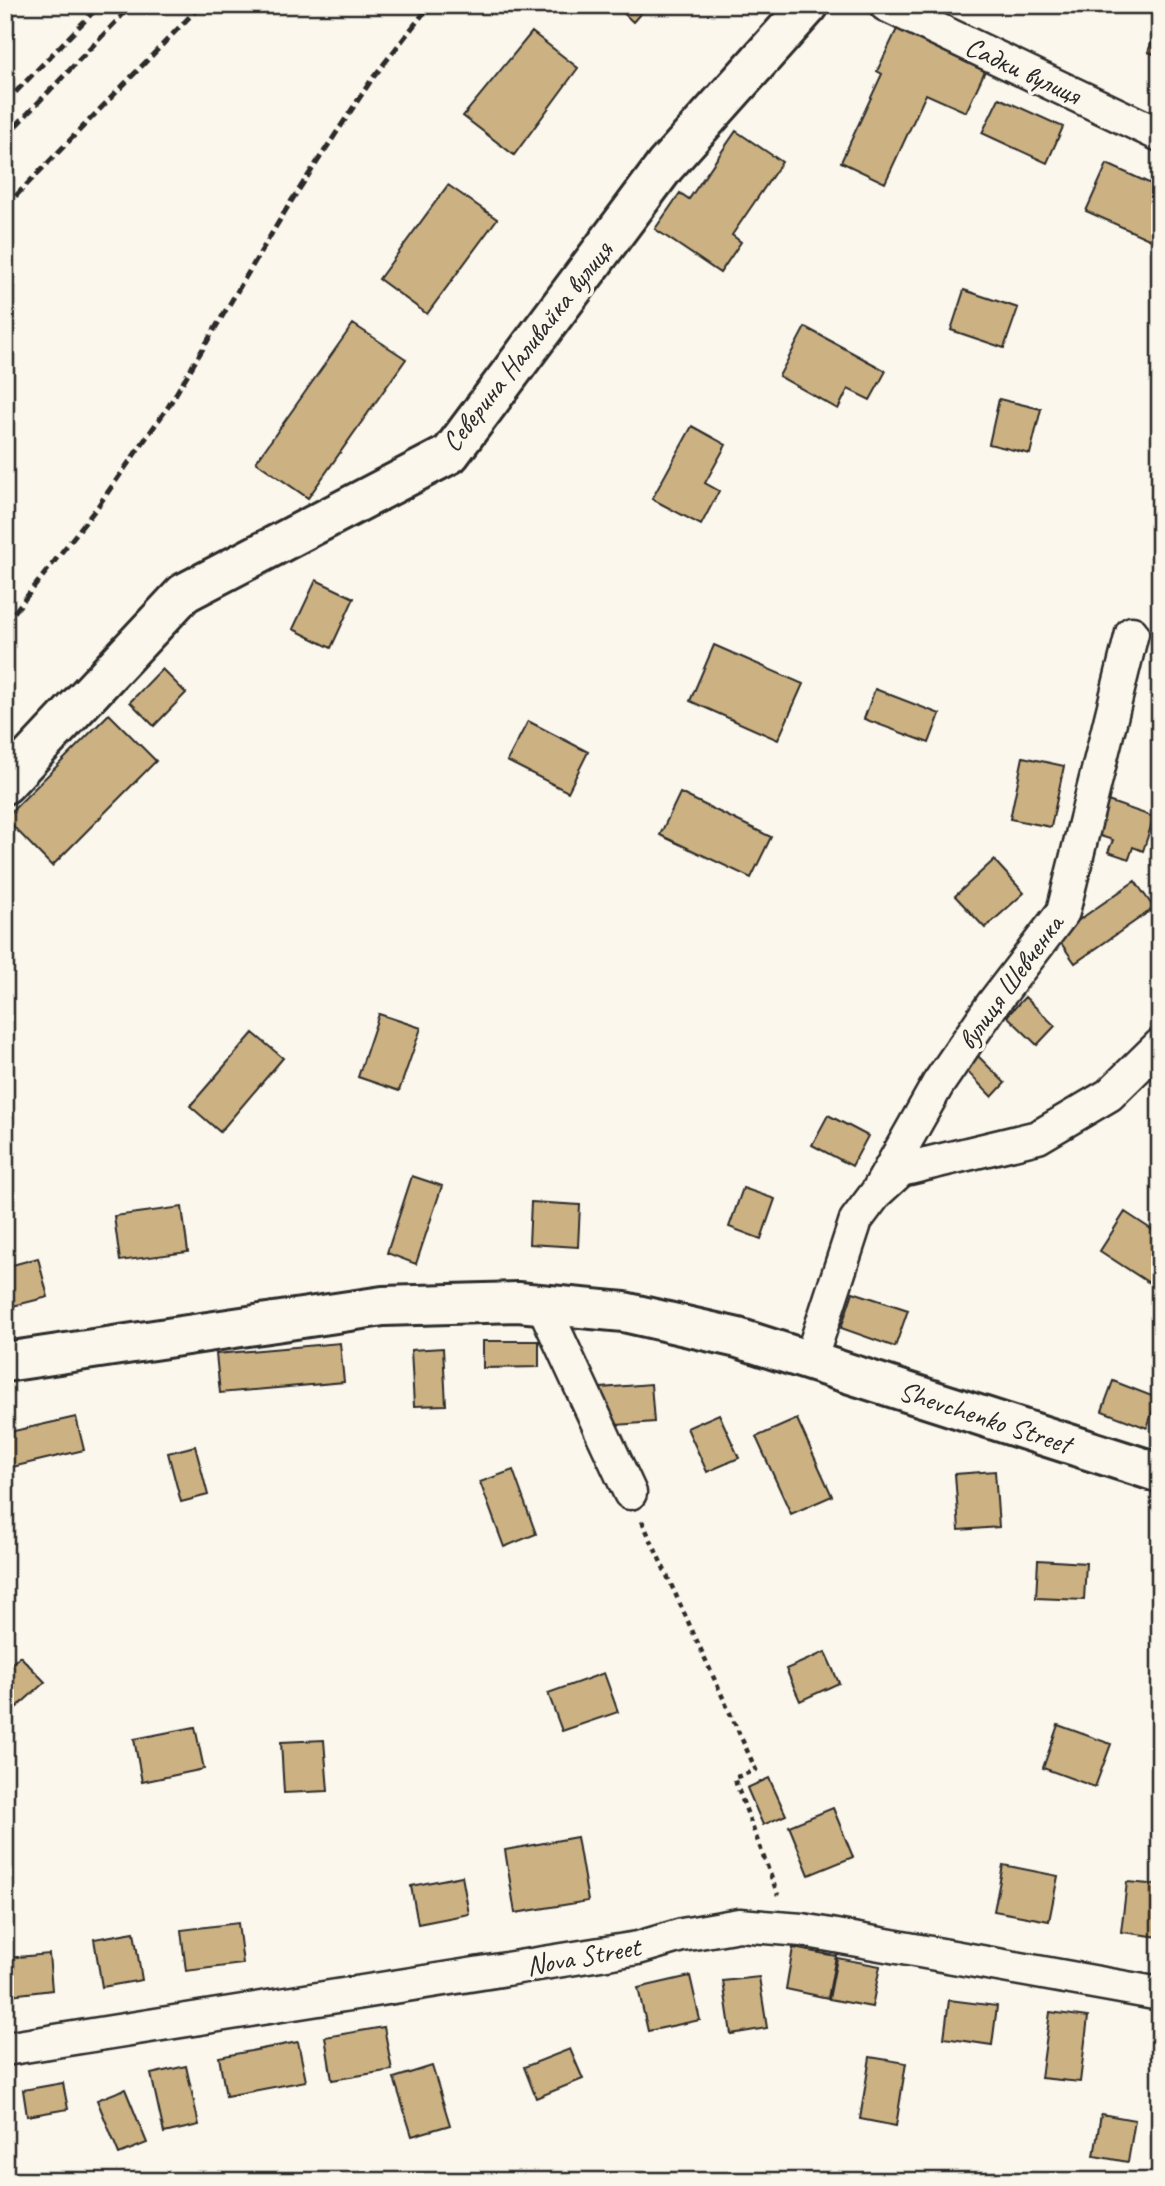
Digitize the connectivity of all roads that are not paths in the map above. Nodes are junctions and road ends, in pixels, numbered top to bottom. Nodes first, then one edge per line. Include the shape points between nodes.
1 (809, 5) edge
2 (886, 5) edge
3 (1160, 135) edge
4 (1132, 633) dead end
5 (5, 784) edge
6 (1160, 1045) edge
7 (877, 1192) junction
8 (543, 1305) junction
9 (5, 1362) edge
10 (810, 1362) junction
11 (1160, 1473) edge
12 (630, 1493) road end
13 (1160, 1994) edge
14 (5, 2049) edge

1 - 5 main road, Северина Наливайка вулиця via 665,166 450,454 184,593
2 - 3 street, Садки вулиця
4 - 7 street, вулиця Шевченка via 1063,912 938,1084
6 - 7 street, вулиця Шевченка via 1109,1095 1038,1137 901,1170
7 - 10 street, вулиця Шевченка via 856,1220
8 - 9 main road, Shevchenko Street via 383,1306
8 - 10 main road, Shevchenko Street via 624,1312 738,1338
8 - 12 street
10 - 11 main road, Shevchenko Street
13 - 14 street, Nova Street via 790,1929 739,1925 638,1948

